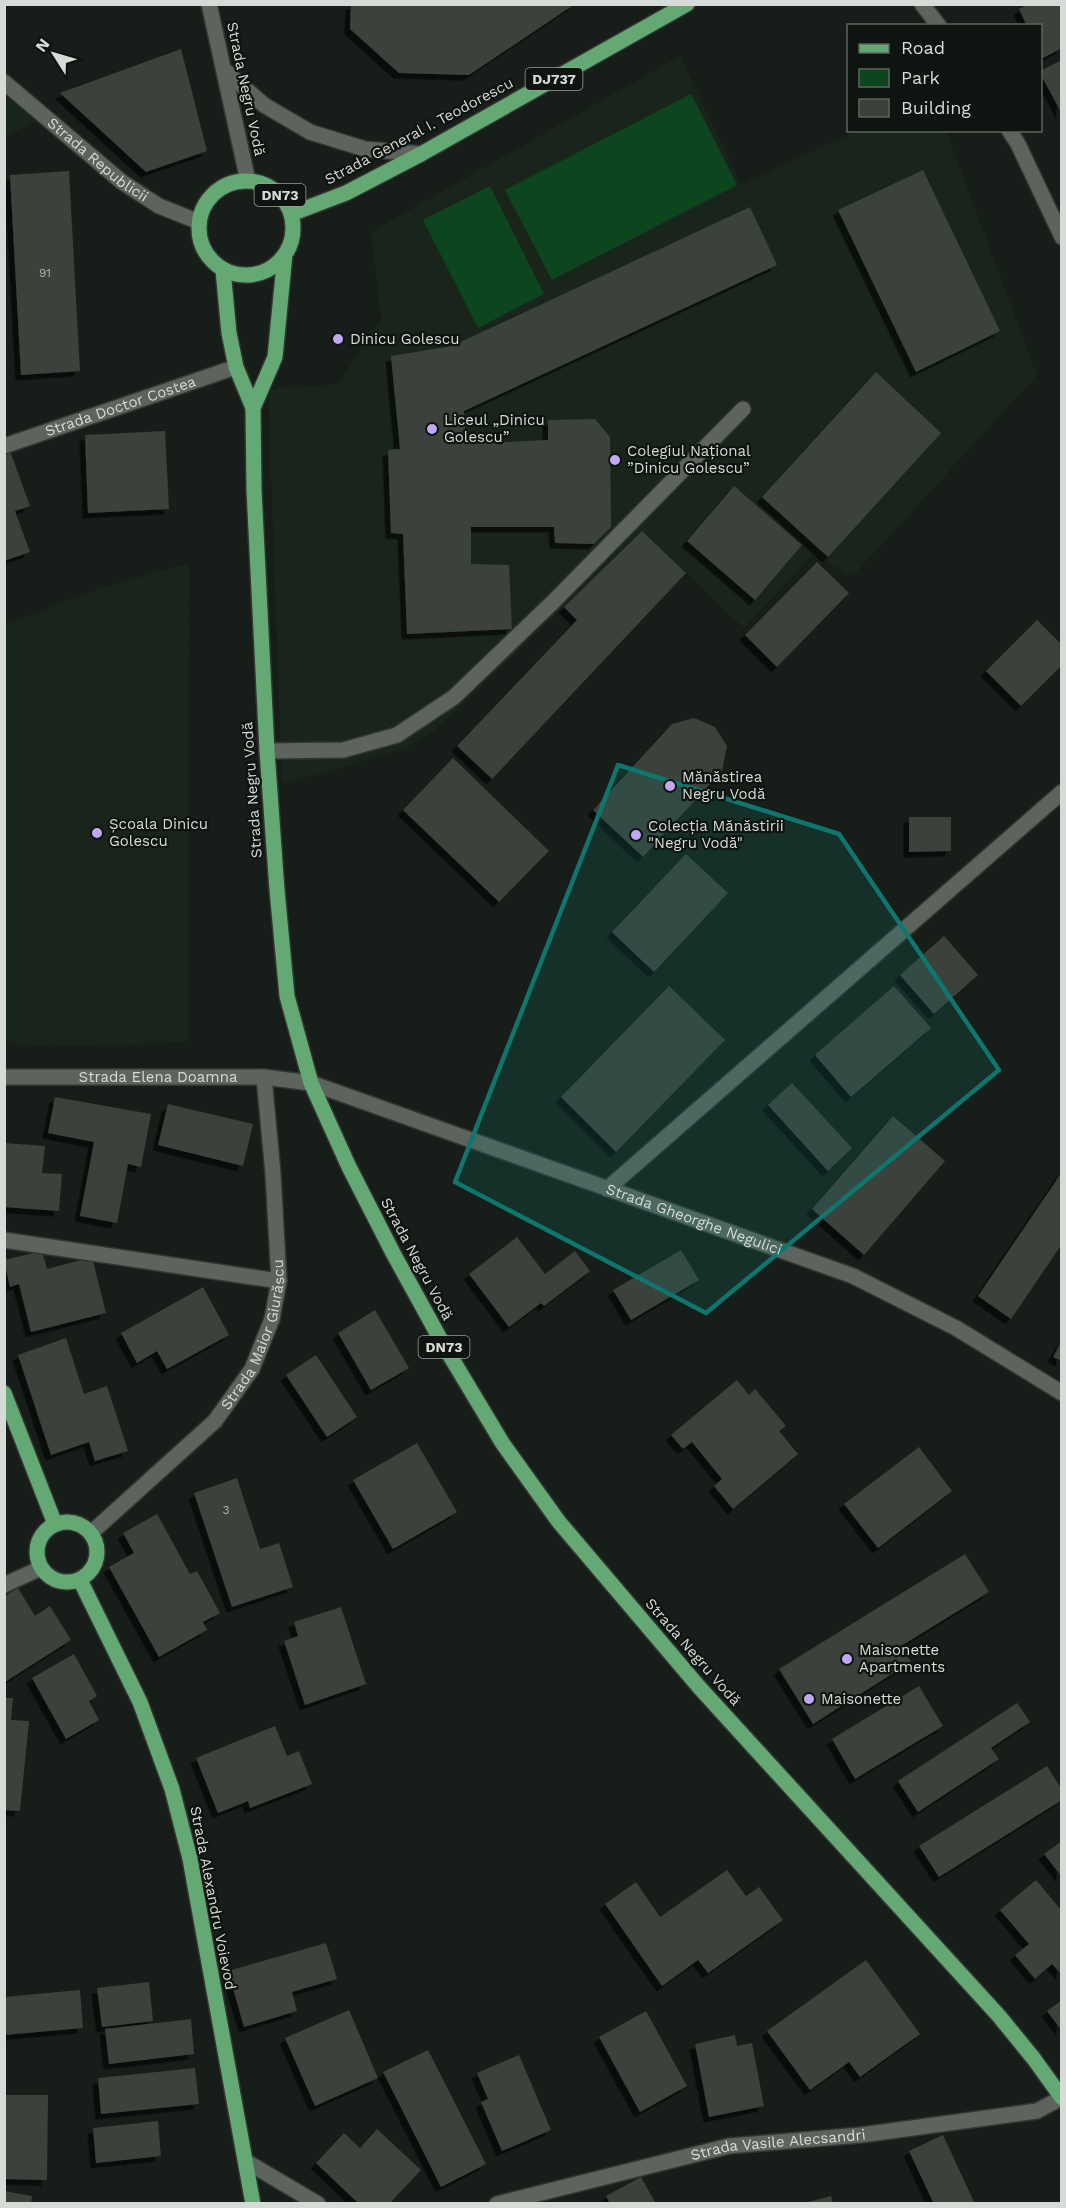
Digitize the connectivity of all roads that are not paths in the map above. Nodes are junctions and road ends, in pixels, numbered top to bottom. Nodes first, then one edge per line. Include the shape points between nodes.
1 (209, 4) edge
2 (687, 4) edge
3 (922, 4) edge
4 (937, 24) edge
5 (224, 70) junction
6 (4, 82) edge
7 (1010, 132) edge
8 (421, 154) junction
9 (248, 181) junction
10 (291, 214) junction
11 (199, 222) junction
12 (1062, 237) edge
13 (285, 254) junction
14 (223, 270) junction
15 (236, 367) junction
16 (253, 408) junction
17 (743, 409) dead end
18 (4, 446) edge
19 (267, 751) junction
20 (1062, 792) edge
21 (4, 1077) edge
22 (264, 1077) junction
23 (311, 1083) junction
24 (608, 1189) junction
25 (4, 1240) edge
26 (279, 1281) junction
27 (4, 1393) edge
28 (1062, 1393) edge
29 (56, 1524) junction
30 (91, 1533) junction
31 (41, 1568) junction
32 (80, 1580) junction
33 (4, 1585) edge
34 (1061, 2098) edge
35 (247, 2162) junction
36 (253, 2204) edge
37 (318, 2204) edge
38 (497, 2204) edge

1 - 5 street, Strada Negru Vodă / DN73
2 - 8 main road, Strada General I. Teodorescu / DJ737
3 - 4 street
5 - 8 street via 264,105 310,132 365,149
5 - 9 street, Strada Negru Vodă / DN73
6 - 11 street, Strada Republicii via 122,182 159,206
7 - 12 street
8 - 10 main road, Strada General I. Teodorescu via 346,193
9 - 10 main road, DN73 via 270,187
9 - 11 main road, DN73 via 221,188 206,203
10 - 13 main road, DN73 via 291,241
11 - 14 main road via 204,250
13 - 14 main road via 264,272 236,275
13 - 16 main road, Strada Negru Vodă / DN73 via 274,357
14 - 15 main road, Strada Negru Vodă / DN73
15 - 16 main road, Strada Negru Vodă / DN73
15 - 18 street, Strada Doctor Costea
16 - 19 main road, Strada Negru Vodă / DN73
17 - 19 street via 454,697 397,735 343,750
19 - 23 main road, Strada Negru Vodă / DN73 via 287,996
20 - 24 street
21 - 22 street, Strada Elena Doamna
22 - 23 street, Strada Elena Doamna
22 - 26 street, Strada Maior Giurăscu
23 - 24 street, Strada Gheorghe Negulici
23 - 34 main road, Strada Negru Vodă / DN73 via 393,1254 442,1344 503,1444 559,1522 699,1687 999,2016
24 - 28 street, Strada Gheorghe Negulici via 853,1276 956,1328
25 - 26 street
26 - 30 street, Strada Maior Giurăscu via 272,1319 252,1369 215,1421
27 - 29 main road
29 - 30 main road via 75,1523
29 - 31 main road via 42,1535 36,1551
30 - 32 main road via 98,1550 93,1568
31 - 32 main road via 58,1582
31 - 33 street
32 - 35 main road, Strada Alexandru Voievod via 140,1702 172,1789 190,1859
34 - 38 street, Strada Vasile Alecsandri via 1037,2111 861,2136 729,2146
35 - 36 main road, Strada Alexandru Voievod
35 - 37 street

